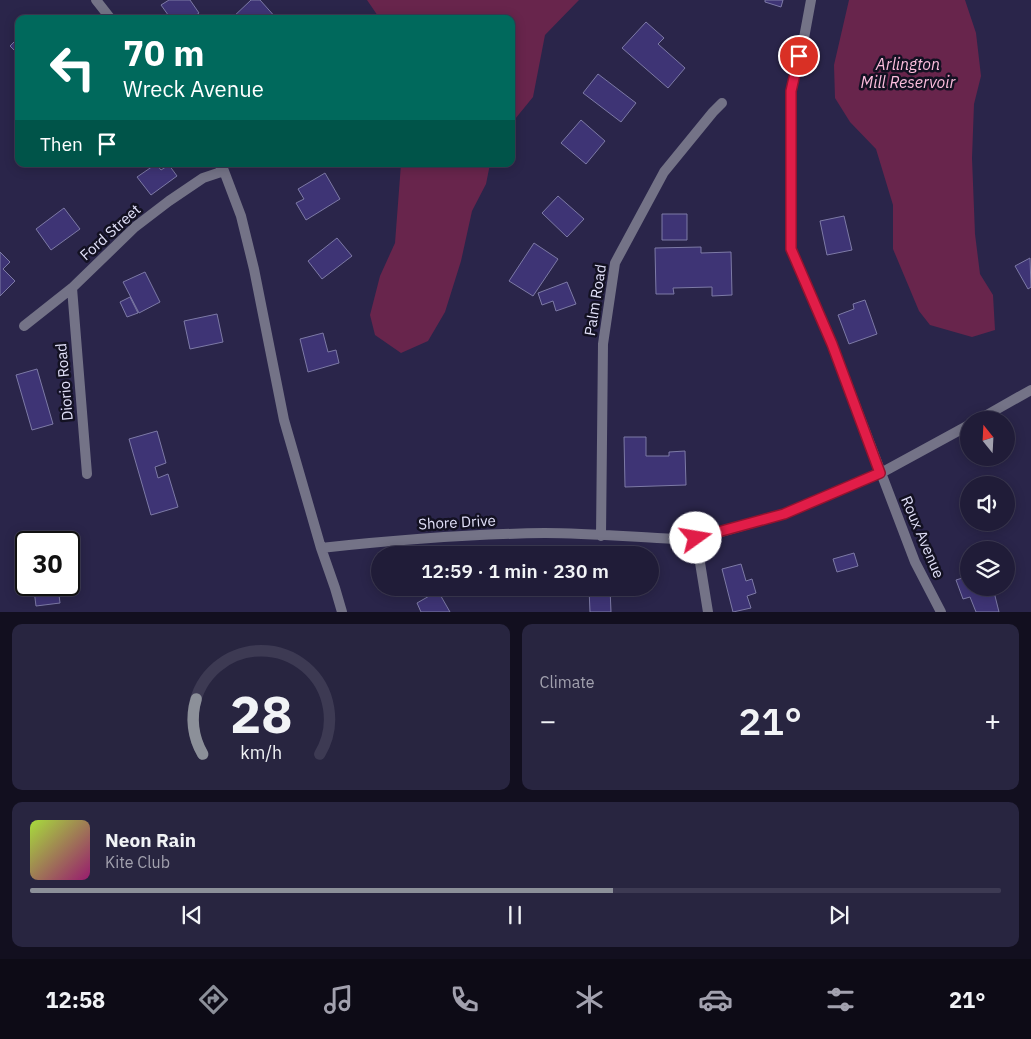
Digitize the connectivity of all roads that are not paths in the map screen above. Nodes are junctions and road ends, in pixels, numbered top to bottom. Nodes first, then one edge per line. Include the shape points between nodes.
1 (96, 0) edge
2 (811, 0) edge
3 (108, 15) edge
4 (722, 103) dead end
5 (222, 167) edge
6 (72, 288) junction
7 (24, 326) dead end
8 (1031, 390) edge
9 (994, 411) edge
10 (960, 430) edge
11 (880, 473) junction
12 (87, 474) dead end
13 (601, 536) junction
14 (696, 538) junction
15 (320, 548) junction
16 (342, 612) edge
17 (708, 612) edge
18 (941, 612) edge

1 - 3 street
2 - 11 street, Roux Avenue via 791,91 791,249 832,344
4 - 13 street, Palm Road via 664,172 615,263 603,344
5 - 6 street, Ford Street via 168,201
5 - 15 street via 241,216 284,420
6 - 7 street, Ford Street
6 - 12 street, Diorio Road
8 - 9 street
10 - 11 street, Shore Drive
11 - 14 street, Shore Drive via 784,514
11 - 18 street, Roux Avenue via 915,562
13 - 14 street, Shore Drive
13 - 15 street, Shore Drive via 548,533 493,535 377,541
14 - 17 street
15 - 16 street

